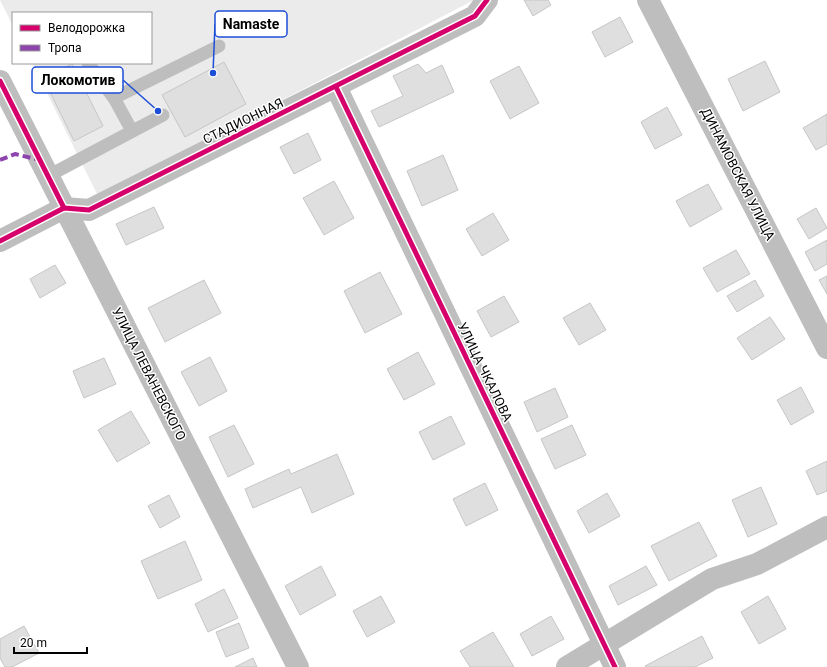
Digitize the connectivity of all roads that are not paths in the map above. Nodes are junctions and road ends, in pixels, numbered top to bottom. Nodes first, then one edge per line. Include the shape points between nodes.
1 (487, 0) edge
2 (648, 0) edge
3 (218, 46) dead end
4 (89, 64) edge
5 (0, 81) edge
6 (336, 87) junction
7 (114, 98) junction
8 (163, 114) dead end
9 (132, 131) junction
10 (48, 176) junction
11 (64, 208) junction
12 (0, 241) edge
13 (827, 348) edge
14 (827, 527) edge
15 (604, 645) junction
16 (298, 667) edge
17 (567, 667) edge
18 (615, 667) edge

1 - 6 street, СТАДИОННАЯ via 475,16
2 - 13 street, ДИНАМОВСКАЯ УЛИЦА
3 - 7 lane
4 - 7 lane
5 - 10 street, УЛИЦА ЛЕВАНЕВСКОГО
6 - 11 street, СТАДИОННАЯ via 89,210
6 - 15 street, УЛИЦА ЧКАЛОВА
7 - 9 lane
8 - 9 lane
9 - 10 lane
10 - 11 street, УЛИЦА ЛЕВАНЕВСКОГО
11 - 12 street
11 - 16 street, УЛИЦА ЛЕВАНЕВСКОГО
14 - 15 street via 757,564 712,579
15 - 17 street
15 - 18 street, УЛИЦА ЧКАЛОВА

